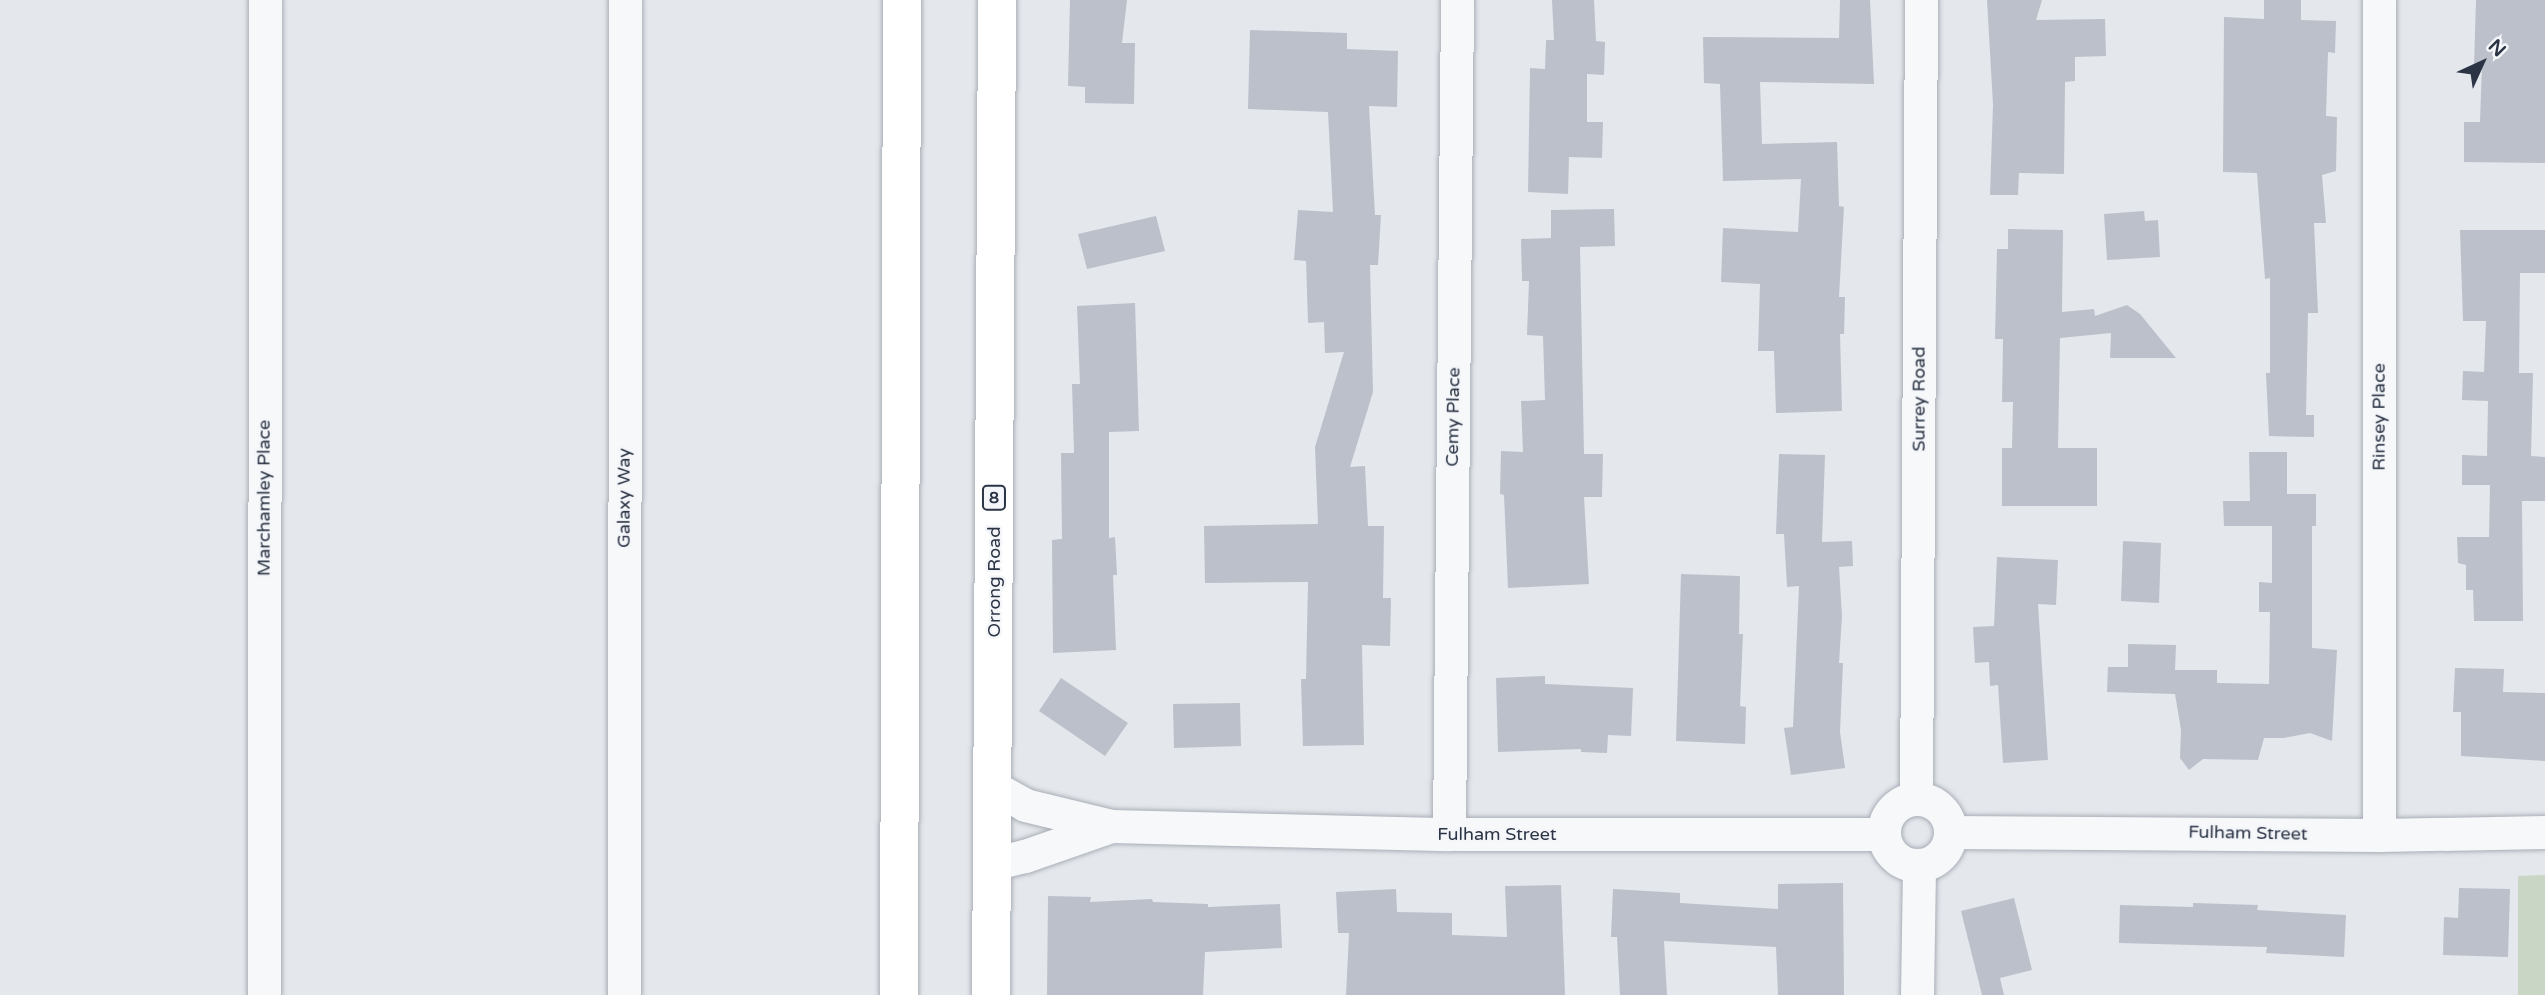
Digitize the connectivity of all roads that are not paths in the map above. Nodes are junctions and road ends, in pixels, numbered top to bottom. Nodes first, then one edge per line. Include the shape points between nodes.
1 (265, 0) edge
2 (625, 0) edge
3 (902, 0) edge
4 (997, 0) edge
5 (1457, 0) edge
6 (1921, 0) edge
7 (2379, 0) edge
8 (993, 787) junction
9 (1916, 799) junction
10 (1111, 825) junction
11 (1950, 832) junction
12 (2545, 832) edge
13 (1449, 834) junction
14 (1883, 834) junction
15 (2379, 835) junction
16 (992, 864) junction
17 (1919, 866) junction
18 (264, 995) edge
19 (624, 995) edge
20 (899, 995) edge
21 (991, 995) edge
22 (1917, 995) edge

1 - 18 street, Marchamley Place
2 - 19 street, Galaxy Way
3 - 20 highway
4 - 8 highway, Orrong Road / 8
5 - 13 street, Cemy Place
6 - 9 street, Surrey Road
7 - 15 street, Rinsey Place
8 - 10 street, Fulham Street via 1025,805
8 - 16 highway, Orrong Road / 8
9 - 11 street via 1940,808
9 - 14 street via 1905,800 1888,814
10 - 13 street, Fulham Street
10 - 16 street, Fulham Street
11 - 15 street, Fulham Street
11 - 17 street via 1942,855
12 - 15 street, Fulham Street
13 - 14 street, Fulham Street
14 - 17 street via 1891,854
16 - 21 highway, Orrong Road / 8
17 - 22 street

